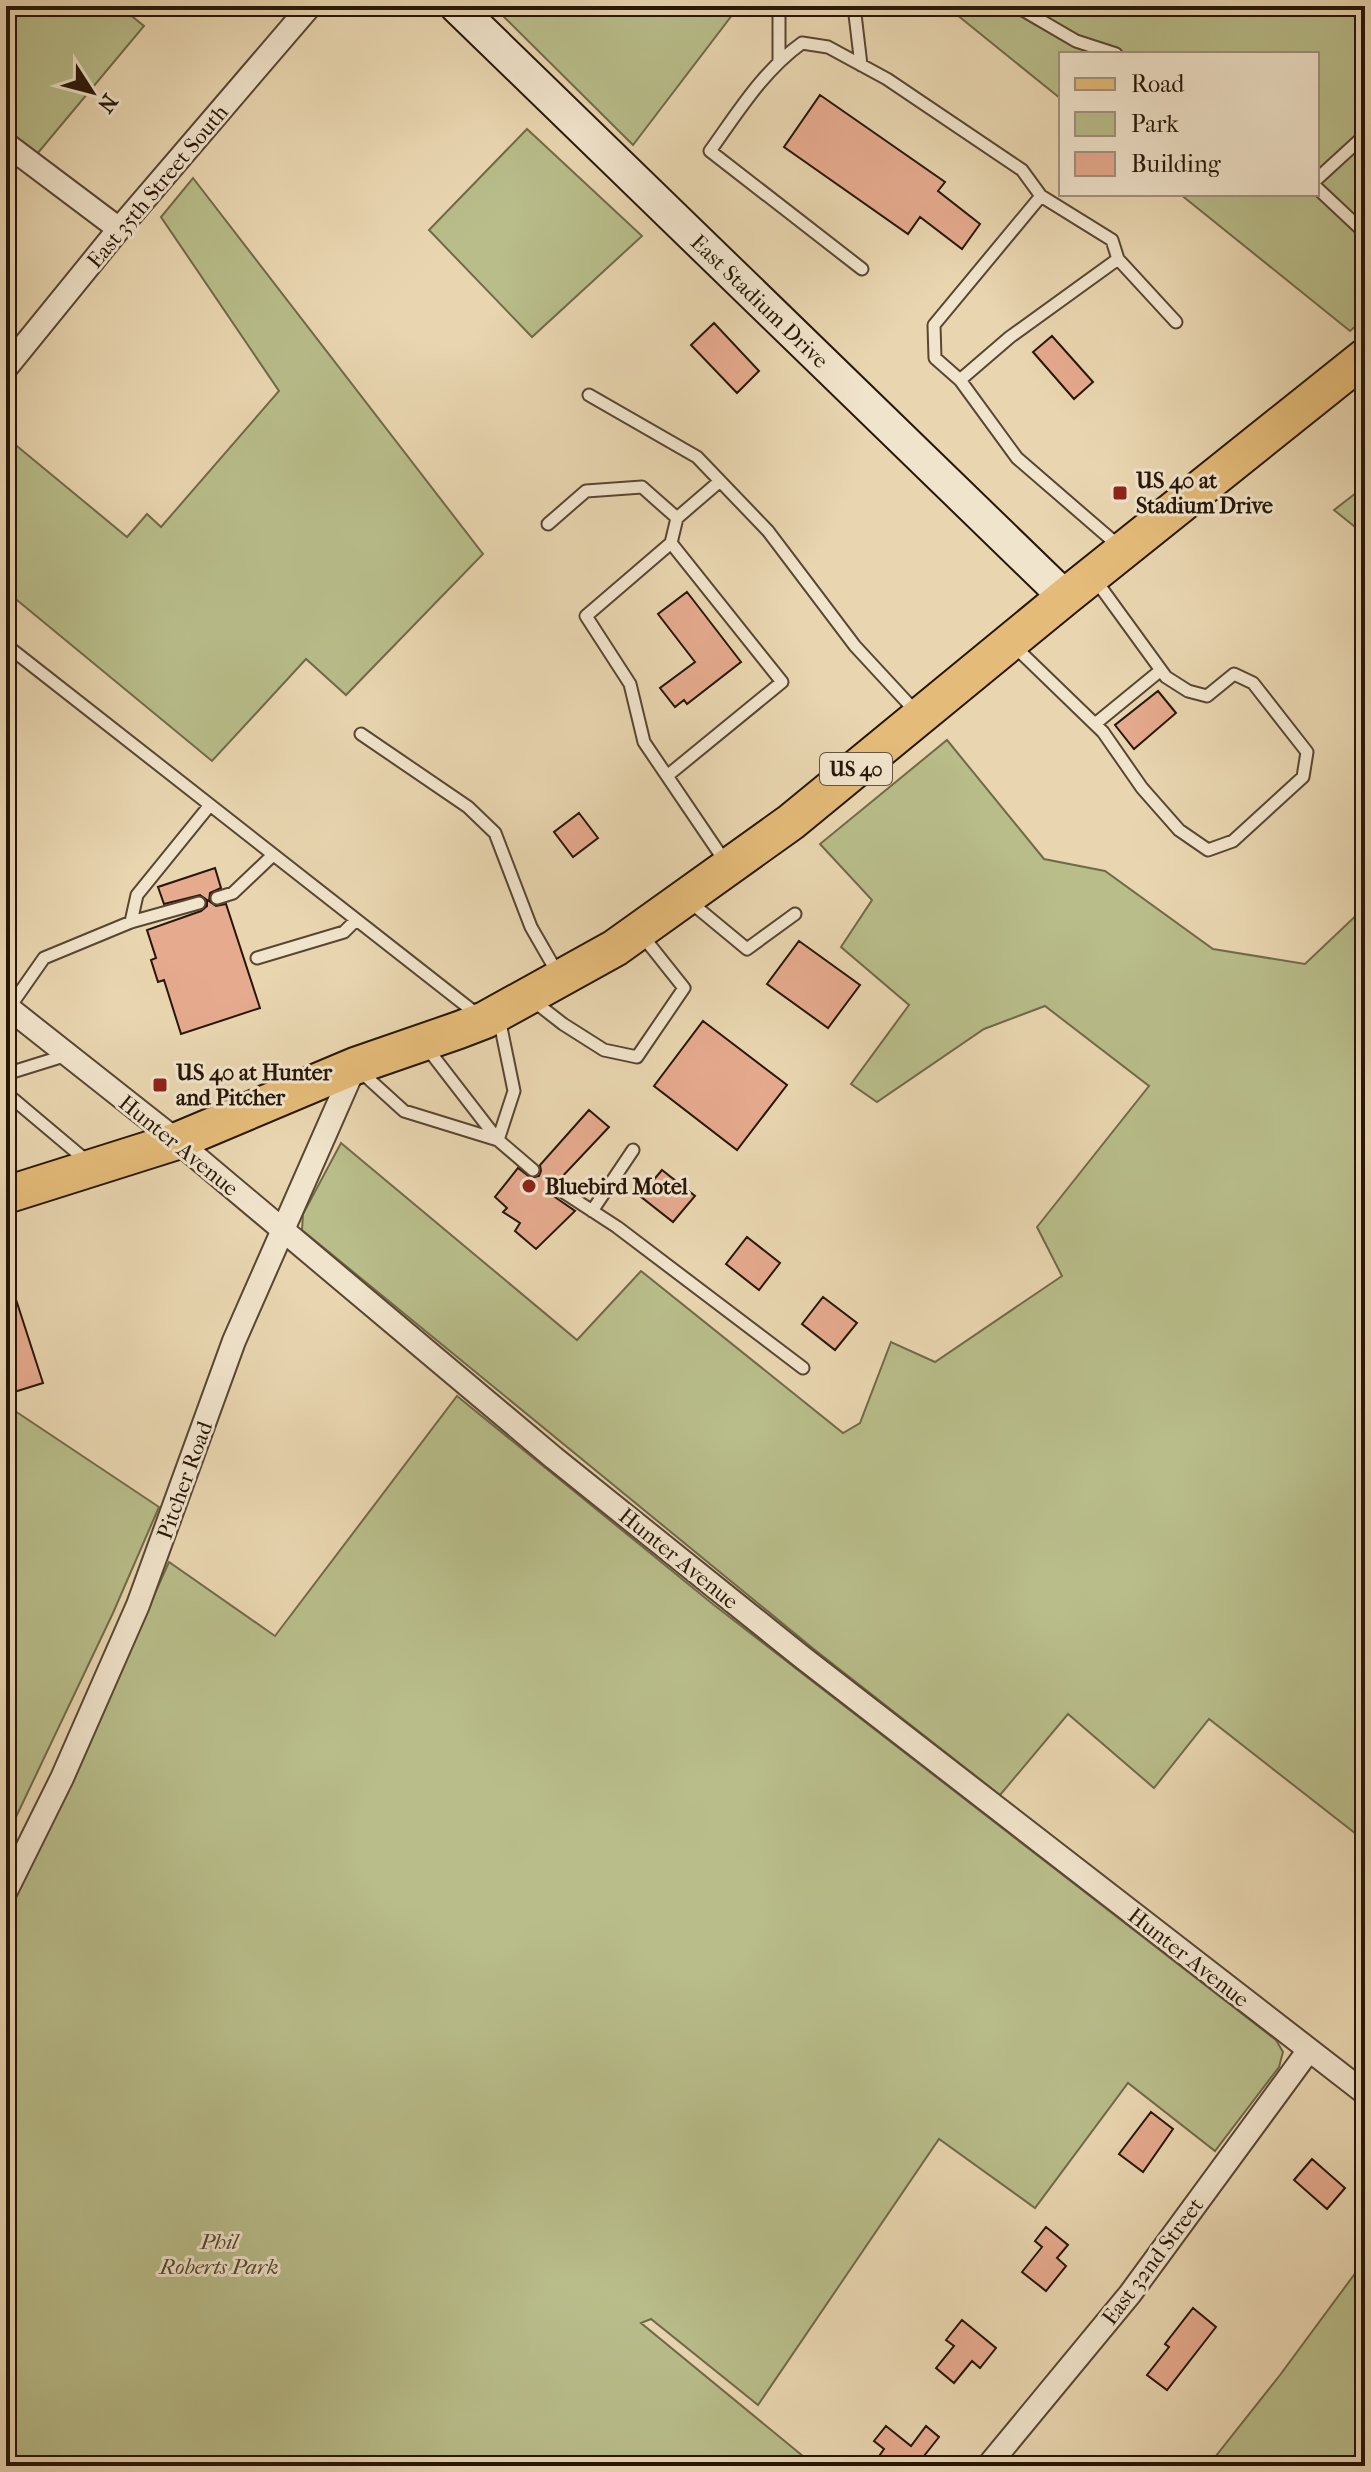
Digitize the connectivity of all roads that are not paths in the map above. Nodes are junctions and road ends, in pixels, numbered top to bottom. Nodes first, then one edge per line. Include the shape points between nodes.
1 (310, 6) edge
2 (456, 6) edge
3 (779, 6) edge
4 (854, 6) edge
5 (1016, 6) edge
6 (1110, 52) edge
7 (779, 60) junction
8 (861, 65) junction
9 (1365, 135) edge
10 (6, 144) edge
11 (1319, 177) edge
12 (1319, 190) edge
13 (1041, 196) junction
14 (119, 229) junction
15 (1363, 229) edge
16 (1118, 259) junction
17 (862, 269) dead end
18 (1176, 322) dead end
19 (1365, 357) edge
20 (6, 368) edge
21 (960, 380) junction
22 (589, 395) dead end
23 (720, 481) junction
24 (677, 518) junction
25 (548, 524) dead end
26 (671, 543) junction
27 (1123, 550) junction
28 (1078, 586) junction
29 (1009, 642) junction
30 (6, 645) edge
31 (1161, 670) junction
32 (920, 716) junction
33 (1095, 724) junction
34 (361, 734) dead end
35 (667, 776) junction
36 (210, 805) junction
37 (273, 855) junction
38 (728, 867) junction
39 (217, 898) dead end
40 (685, 898) junction
41 (199, 903) dead end
42 (795, 914) dead end
43 (356, 920) junction
44 (131, 922) junction
45 (638, 931) junction
46 (257, 958) dead end
47 (561, 978) junction
48 (7, 1007) edge
49 (504, 1010) junction
50 (424, 1045) junction
51 (67, 1054) junction
52 (355, 1066) junction
53 (6, 1074) edge
54 (6, 1093) edge
55 (498, 1140) junction
56 (177, 1141) junction
57 (633, 1150) dead end
58 (94, 1167) junction
59 (533, 1170) dead end
60 (554, 1186) dead end
61 (6, 1195) edge
62 (592, 1211) junction
63 (283, 1232) junction
64 (803, 1368) dead end
65 (6, 1891) edge
66 (1309, 2050) junction
67 (1365, 2093) edge
68 (988, 2466) edge

1 - 14 street, East 35th Street South
2 - 28 main road, East Stadium Drive
3 - 7 lane
4 - 8 lane
5 - 6 lane via 1076,41
7 - 8 lane via 802,43 815,43
7 - 17 lane via 710,151
8 - 13 lane via 1022,170
9 - 11 lane
10 - 14 street
12 - 15 lane
13 - 16 lane via 1112,240
13 - 21 lane via 934,325 935,358
14 - 20 street, East 35th Street South
16 - 18 lane
16 - 21 lane
19 - 27 main road, US 40
21 - 27 lane via 1017,458
22 - 23 lane via 697,457
23 - 24 lane
23 - 32 lane via 768,531 855,646
24 - 25 lane via 642,487 586,491
24 - 26 lane
26 - 35 lane via 586,616 630,684 644,742
26 - 35 lane via 782,682
27 - 28 main road, US 40
28 - 29 main road, US 40
28 - 31 lane
29 - 32 main road, US 40
29 - 33 lane
30 - 36 lane
31 - 33 lane
31 - 33 lane via 1188,691 1207,696 1234,674 1253,683 1307,752 1303,777 1233,841 1208,850 1179,830
32 - 38 main road, US 40
34 - 47 lane via 468,807 495,833 531,927
35 - 38 lane
36 - 37 lane
36 - 44 lane via 137,895
37 - 39 lane via 233,893
37 - 43 lane
38 - 40 main road, US 40
40 - 42 lane via 747,949
40 - 45 main road, US 40
41 - 44 lane
43 - 46 lane via 344,932
43 - 49 lane
44 - 48 lane via 44,958
45 - 47 main road, US 40
45 - 49 lane via 684,988 637,1057 604,1050 563,1024
47 - 49 main road, US 40
48 - 51 street, Hunter Avenue
49 - 50 main road, US 40
49 - 55 lane via 514,1091
50 - 52 main road, US 40
50 - 55 lane
51 - 53 lane
51 - 56 street, Hunter Avenue
52 - 55 lane via 404,1111
52 - 56 main road, US 40
52 - 63 street, Pitcher Road
54 - 58 lane
55 - 59 lane
56 - 58 main road, US 40
56 - 63 street, Hunter Avenue
57 - 62 lane
58 - 61 main road, US 40
60 - 62 lane
62 - 64 lane
63 - 65 street, Pitcher Road via 234,1341 138,1605
63 - 66 street, Hunter Avenue via 802,1657
66 - 67 street, Hunter Avenue
66 - 68 street, East 32nd Street via 1130,2294

